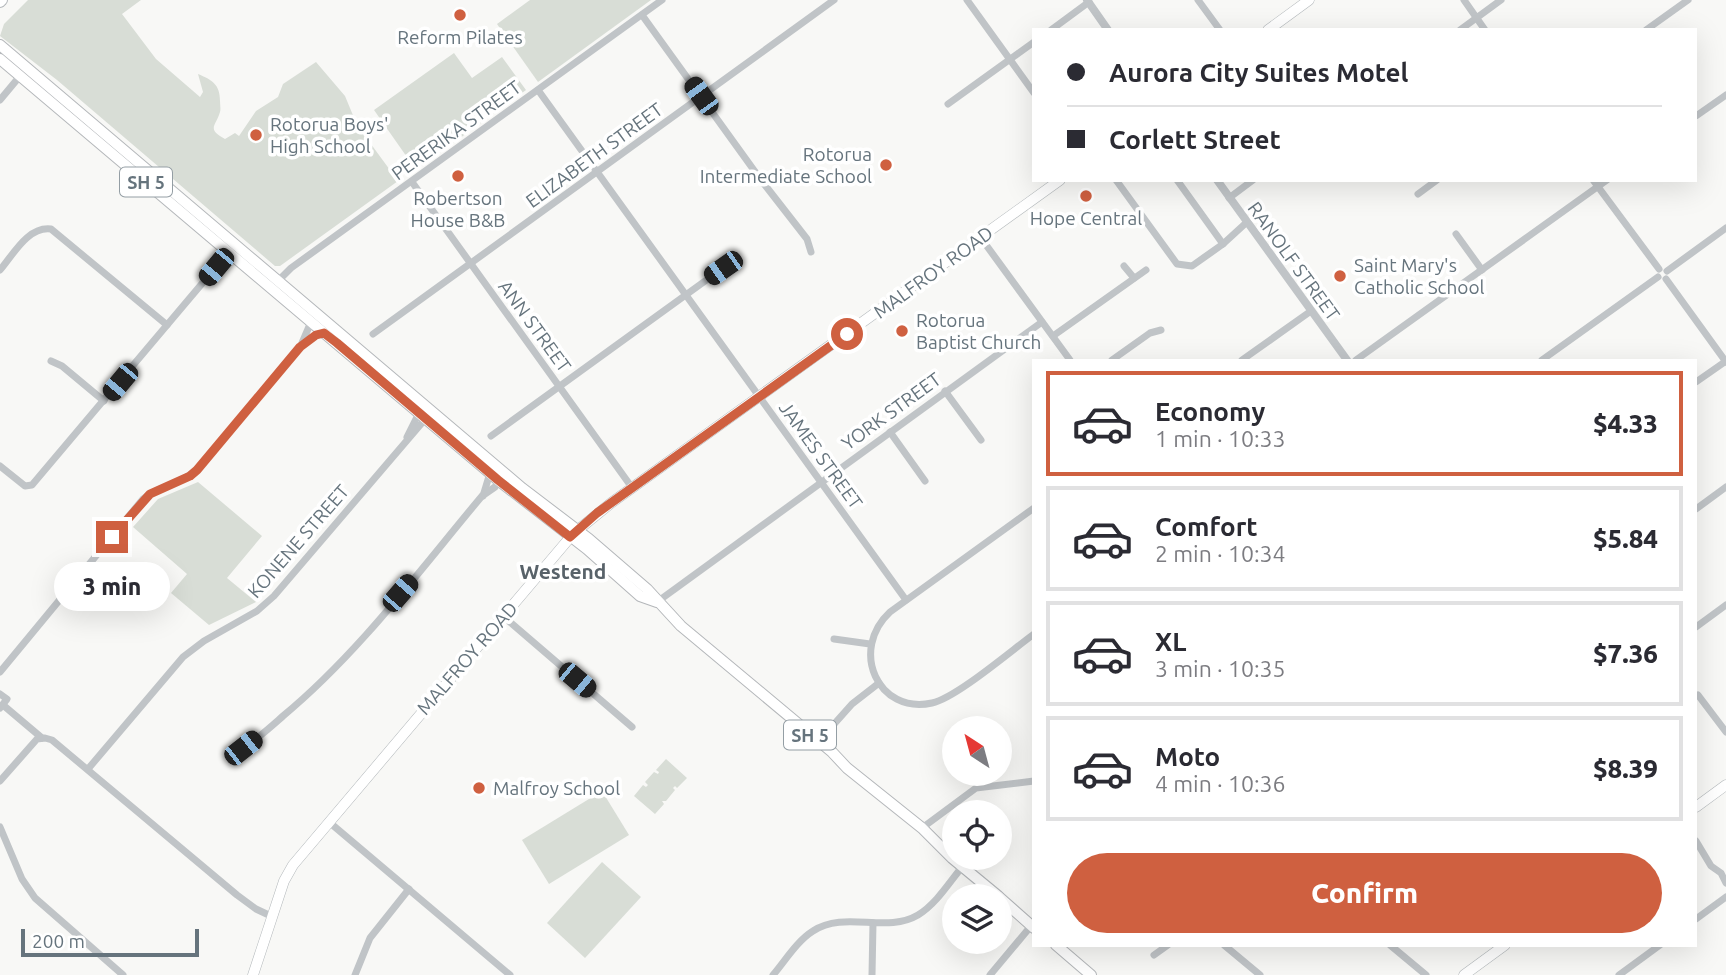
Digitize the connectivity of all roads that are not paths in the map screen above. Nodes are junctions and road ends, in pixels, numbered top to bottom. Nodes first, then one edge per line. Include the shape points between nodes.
1 (662, 0) edge
2 (834, 0) edge
3 (967, 0) edge
4 (1198, 0) edge
5 (1464, 0) edge
6 (1501, 0) edge
7 (1688, 0) edge
8 (1088, 1) edge
9 (1305, 1) edge
10 (642, 15) junction
11 (1476, 18) junction
12 (1054, 28) edge
13 (1107, 28) edge
14 (1219, 28) edge
15 (1271, 28) edge
16 (1463, 28) edge
17 (1484, 28) edge
18 (1649, 28) edge
19 (1032, 44) edge
20 (0, 46) edge
21 (0, 59) edge
22 (1010, 60) junction
23 (20, 76) junction
24 (538, 90) junction
25 (1032, 90) edge
26 (1726, 94) edge
27 (701, 96) junction
28 (0, 100) edge
29 (71, 104) junction
30 (948, 104) dead end
31 (1697, 115) edge
32 (104, 132) junction
33 (133, 156) junction
34 (119, 159) junction
35 (597, 172) junction
36 (412, 182) junction
37 (1057, 182) edge
38 (1121, 182) edge
39 (1178, 182) edge
40 (1218, 182) edge
41 (1250, 182) edge
42 (1434, 182) edge
43 (147, 183) junction
44 (1596, 183) edge
45 (1418, 194) dead end
46 (1229, 198) junction
47 (1247, 222) junction
48 (1726, 228) edge
49 (1456, 234) dead end
50 (981, 238) junction
51 (1223, 244) junction
52 (227, 246) junction
53 (811, 252) dead end
54 (470, 264) junction
55 (1124, 266) dead end
56 (723, 268) dead end
57 (0, 270) edge
58 (1146, 270) dead end
59 (1482, 270) junction
60 (1662, 274) junction
61 (1134, 278) junction
62 (275, 284) junction
63 (685, 295) junction
64 (1311, 311) junction
65 (311, 322) junction
66 (1042, 322) junction
67 (167, 325) junction
68 (1161, 330) dead end
69 (324, 333) junction
70 (373, 334) dead end
71 (1053, 336) junction
72 (300, 347) junction
73 (1069, 359) edge
74 (1113, 359) edge
75 (1243, 359) edge
76 (1346, 359) edge
77 (1357, 359) edge
78 (1543, 359) edge
79 (51, 361) dead end
80 (1726, 361) edge
81 (370, 365) junction
82 (1697, 381) edge
83 (559, 386) junction
84 (945, 391) junction
85 (760, 398) junction
86 (104, 401) junction
87 (425, 414) junction
88 (890, 432) junction
89 (491, 436) dead end
90 (981, 440) dead end
91 (0, 466) edge
92 (497, 475) junction
93 (926, 481) dead end
94 (821, 482) junction
95 (1726, 487) edge
96 (634, 489) junction
97 (1697, 508) edge
98 (1032, 509) edge
99 (573, 534) junction
100 (906, 600) junction
101 (657, 602) junction
102 (1726, 605) edge
103 (503, 616) junction
104 (1697, 626) edge
105 (1032, 635) edge
106 (834, 639) dead end
107 (870, 644) junction
108 (1, 670) edge
109 (879, 683) junction
110 (0, 694) edge
111 (1698, 695) dead end
112 (1, 707) edge
113 (632, 727) dead end
114 (1726, 732) edge
115 (43, 738) junction
116 (819, 741) junction
117 (231, 754) dead end
118 (88, 769) junction
119 (1032, 780) edge
120 (0, 782) edge
121 (1726, 785) edge
122 (1697, 806) edge
123 (329, 822) junction
124 (0, 827) edge
125 (922, 828) junction
126 (1697, 843) edge
127 (942, 848) edge
128 (960, 870) edge
129 (966, 870) edge
130 (1726, 883) edge
131 (983, 884) edge
132 (409, 890) junction
133 (1726, 897) edge
134 (1012, 908) edge
135 (273, 916) junction
136 (1697, 918) edge
137 (873, 923) junction
138 (1032, 926) edge
139 (1032, 928) edge
140 (1058, 947) edge
141 (1165, 947) edge
142 (1226, 947) edge
143 (1392, 947) edge
144 (1502, 947) edge
145 (1646, 947) edge
146 (1657, 947) edge
147 (1650, 952) junction
148 (1154, 955) dead end
149 (123, 975) edge
150 (253, 975) edge
151 (355, 975) edge
152 (510, 975) edge
153 (773, 975) edge
154 (872, 975) edge
155 (990, 975) edge
156 (1091, 975) edge
157 (1260, 975) edge
158 (1426, 975) edge
159 (1464, 975) edge
160 (1619, 975) edge

1 - 10 street, PERERIKA STREET
2 - 27 street, ELIZABETH STREET
3 - 22 street
4 - 14 street
5 - 11 street
6 - 11 street
7 - 18 street
8 - 12 street
8 - 13 street
9 - 15 main road
10 - 24 street, PERERIKA STREET
10 - 27 street
11 - 16 street
11 - 17 street
19 - 22 street
20 - 29 highway, SH 5
21 - 23 highway, SH 5
22 - 25 street
22 - 30 street
23 - 28 street
23 - 29 highway, SH 5 via 30,76
23 - 34 highway, SH 5
24 - 35 street, JAMES STREET
24 - 36 street, PERERIKA STREET
26 - 31 street
27 - 35 street, ELIZABETH STREET
27 - 53 street via 807,239
29 - 32 highway, SH 5
32 - 33 highway, SH 5
32 - 34 highway via 121,152
33 - 43 highway via 132,163
33 - 52 highway, SH 5
34 - 43 highway, SH 5
35 - 54 street, ELIZABETH STREET
35 - 63 street, JAMES STREET
36 - 54 street, ANN STREET
36 - 62 street, PERERIKA STREET
37 - 50 main road, MALFROY ROAD
38 - 51 street via 1177,264 1192,266
39 - 51 street
40 - 46 street, RANOLF STREET
41 - 46 street
42 - 45 street
43 - 52 highway, SH 5
44 - 59 street
44 - 60 street
46 - 47 street, RANOLF STREET
47 - 51 street
47 - 64 street, RANOLF STREET
48 - 60 street
49 - 59 street
50 - 66 street
50 - 85 main road, MALFROY ROAD
52 - 62 highway, SH 5
52 - 67 street via 216,267
54 - 70 street, ELIZABETH STREET
54 - 83 street, ANN STREET
55 - 61 street
56 - 63 street
57 - 67 street via 30,235 40,228 51,229
58 - 61 street
59 - 77 street
60 - 78 street
60 - 80 street
61 - 71 street
62 - 65 highway, SH 5
62 - 81 highway, SH 5
63 - 83 street
63 - 85 street, JAMES STREET
64 - 75 street
64 - 76 street, RANOLF STREET
65 - 69 highway, SH 5
65 - 72 street
66 - 71 street
66 - 84 street, YORK STREET
67 - 86 street
68 - 74 street
69 - 72 street
69 - 81 highway, SH 5
71 - 73 street
72 - 108 street via 197,470 143,499
79 - 86 street
80 - 82 street
81 - 87 highway, SH 5
83 - 89 street
83 - 96 street, ANN STREET
84 - 88 street, YORK STREET
84 - 90 street
85 - 94 street, JAMES STREET
85 - 96 main road, MALFROY ROAD
86 - 91 street via 28,487
87 - 92 highway, SH 5
87 - 118 street, KONENE STREET via 274,596 183,657
88 - 93 street
88 - 94 street, YORK STREET
92 - 99 highway, SH 5
92 - 117 street via 495,487 482,496 324,681
94 - 100 street, JAMES STREET
94 - 101 street, YORK STREET
95 - 97 street
96 - 99 main road, MALFROY ROAD
98 - 100 street
99 - 101 highway, SH 5 via 640,596
99 - 103 main road, MALFROY ROAD
100 - 107 street via 880,622
101 - 116 highway, SH 5
102 - 104 street
103 - 113 street
103 - 123 main road, MALFROY ROAD
105 - 109 street via 934,703 903,701
106 - 107 street
107 - 109 street
109 - 116 street via 852,704
110 - 112 street via 6,699
111 - 114 street
112 - 115 street
115 - 118 street
115 - 120 street via 32,744
116 - 125 highway, SH 5
118 - 135 street via 244,901
119 - 125 street via 976,788
121 - 122 main road
123 - 132 street
123 - 135 main road, MALFROY ROAD via 288,872
124 - 149 street via 35,898
125 - 127 highway, SH 5
126 - 130 street
128 - 137 street via 919,915
129 - 131 highway, SH 5
132 - 151 street via 370,938
132 - 152 street
133 - 136 street
134 - 138 highway, SH 5
135 - 150 main road, MALFROY ROAD
137 - 153 street via 841,922 813,931
137 - 154 street
139 - 155 street
140 - 156 highway
141 - 148 street
142 - 157 street
143 - 158 street
144 - 159 main road
145 - 147 street
146 - 147 street
147 - 160 street

